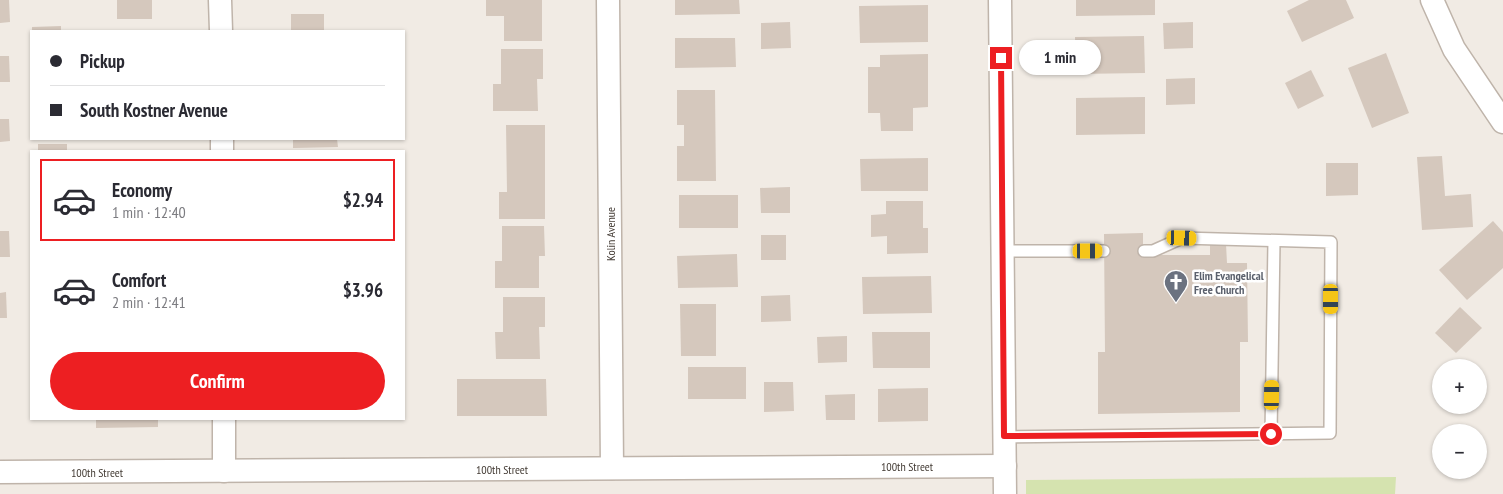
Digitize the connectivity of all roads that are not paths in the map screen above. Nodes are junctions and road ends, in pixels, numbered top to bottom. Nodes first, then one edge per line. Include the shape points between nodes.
1 (220, 0) edge
2 (608, 0) edge
3 (1000, 0) edge
4 (1432, 0) edge
5 (221, 30) edge
6 (1503, 122) edge
7 (1274, 240) junction
8 (1002, 251) junction
9 (1104, 251) dead end
10 (1144, 251) dead end
11 (224, 420) edge
12 (1271, 434) junction
13 (1004, 436) junction
14 (1005, 466) junction
15 (612, 468) junction
16 (224, 471) junction
17 (0, 472) edge
18 (1005, 494) edge

1 - 5 street
2 - 15 street, Kolin Avenue
3 - 8 street
4 - 6 street via 1454,49
7 - 10 lane via 1182,238 1153,251
7 - 12 lane
7 - 12 lane via 1331,242 1330,433
8 - 9 lane
8 - 13 street
11 - 16 street
12 - 13 lane
13 - 14 street
14 - 15 street, 100th Street
14 - 18 street
15 - 16 street, 100th Street
16 - 17 street, 100th Street

